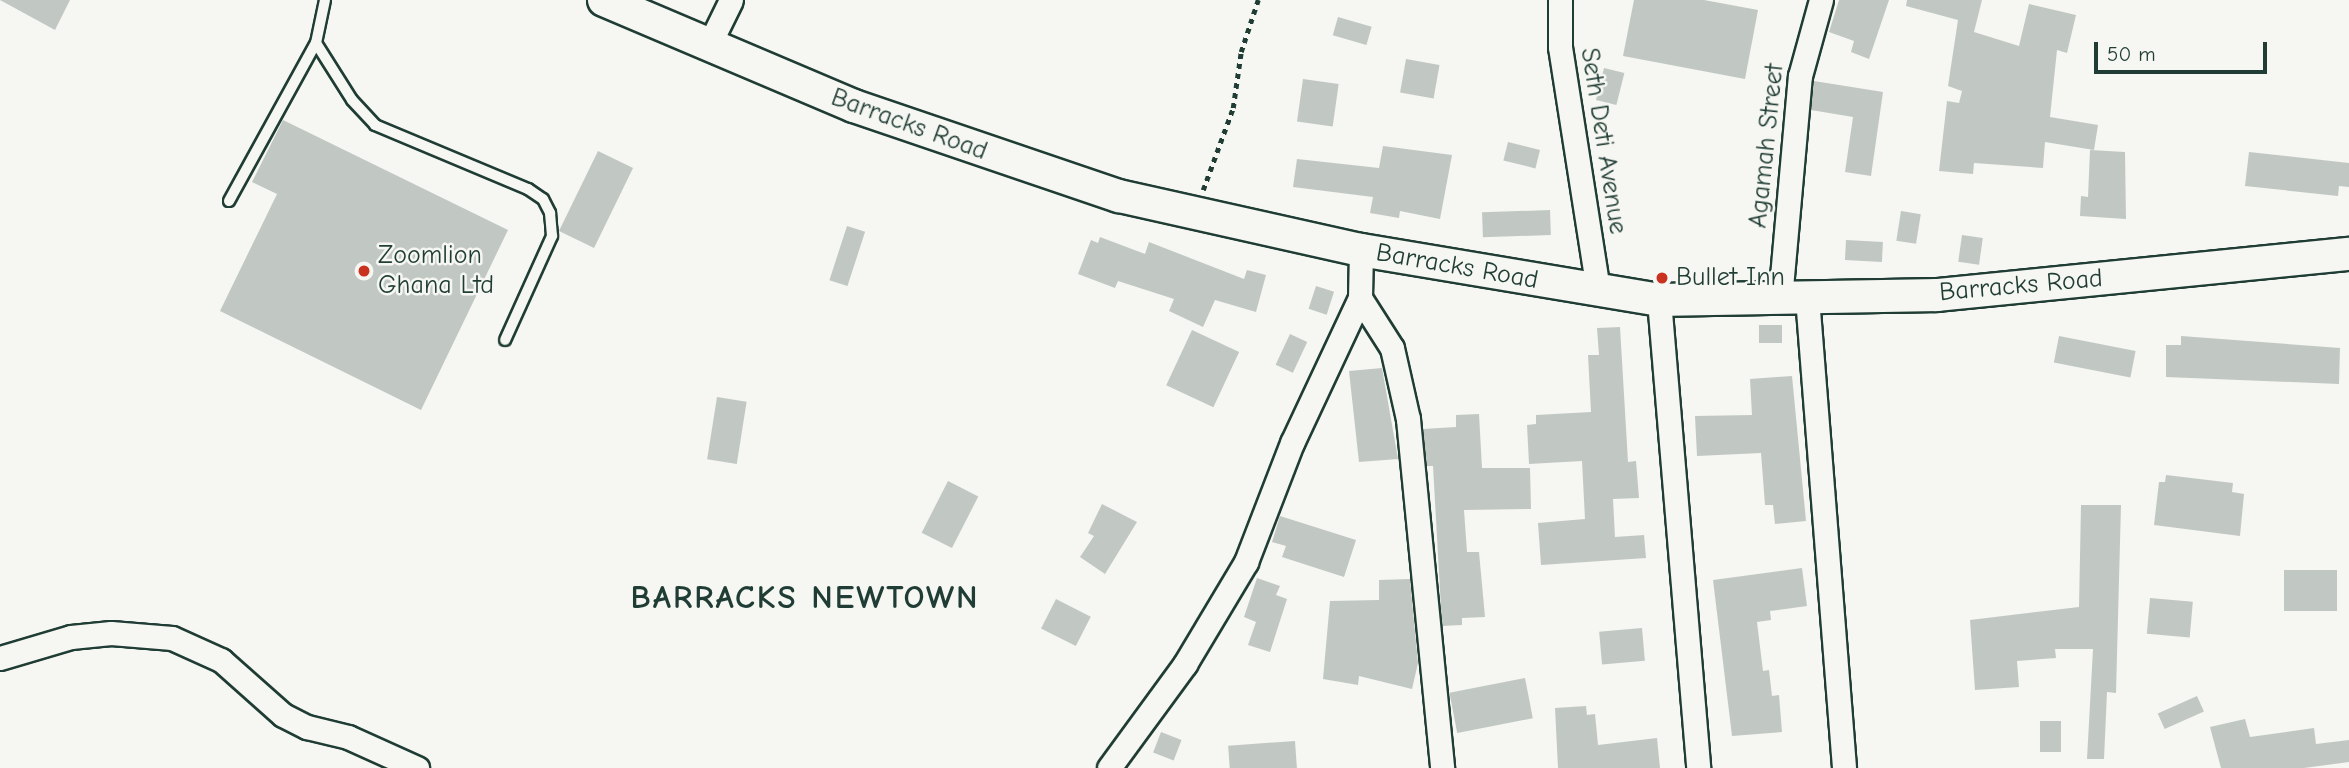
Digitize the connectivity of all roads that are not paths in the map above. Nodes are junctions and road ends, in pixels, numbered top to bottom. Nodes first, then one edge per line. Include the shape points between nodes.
1 (325, 0) edge
2 (604, 0) edge
3 (731, 0) edge
4 (1560, 0) edge
5 (1821, 0) edge
6 (316, 43) junction
7 (709, 45) junction
8 (229, 201) dead end
9 (1362, 250) junction
10 (2349, 254) edge
11 (1598, 290) junction
12 (1360, 298) junction
13 (1793, 298) junction
14 (1659, 300) junction
15 (505, 340) dead end
16 (0, 658) edge
17 (417, 768) edge
18 (1109, 768) edge
19 (1442, 768) edge
20 (1698, 768) edge
21 (1844, 768) edge

1 - 6 lane
2 - 7 street, Barracks Road
3 - 7 street
4 - 11 street, Seth Deti Avenue via 1559,47
5 - 13 street, Agamah Street via 1800,76
6 - 8 lane
6 - 15 lane via 352,100 375,125 542,199 550,213 552,236
7 - 9 street, Barracks Road via 976,151 1119,196
9 - 11 street, Barracks Road
9 - 12 street
10 - 13 street, Barracks Road via 1937,295
11 - 14 street, Barracks Road
12 - 18 street via 1292,443 1246,562 1185,664
12 - 19 street via 1392,348 1408,419
13 - 14 street, Barracks Road
13 - 21 street, Agamah Street
14 - 20 street
16 - 17 street via 71,637 111,633 172,638 221,660 283,715

